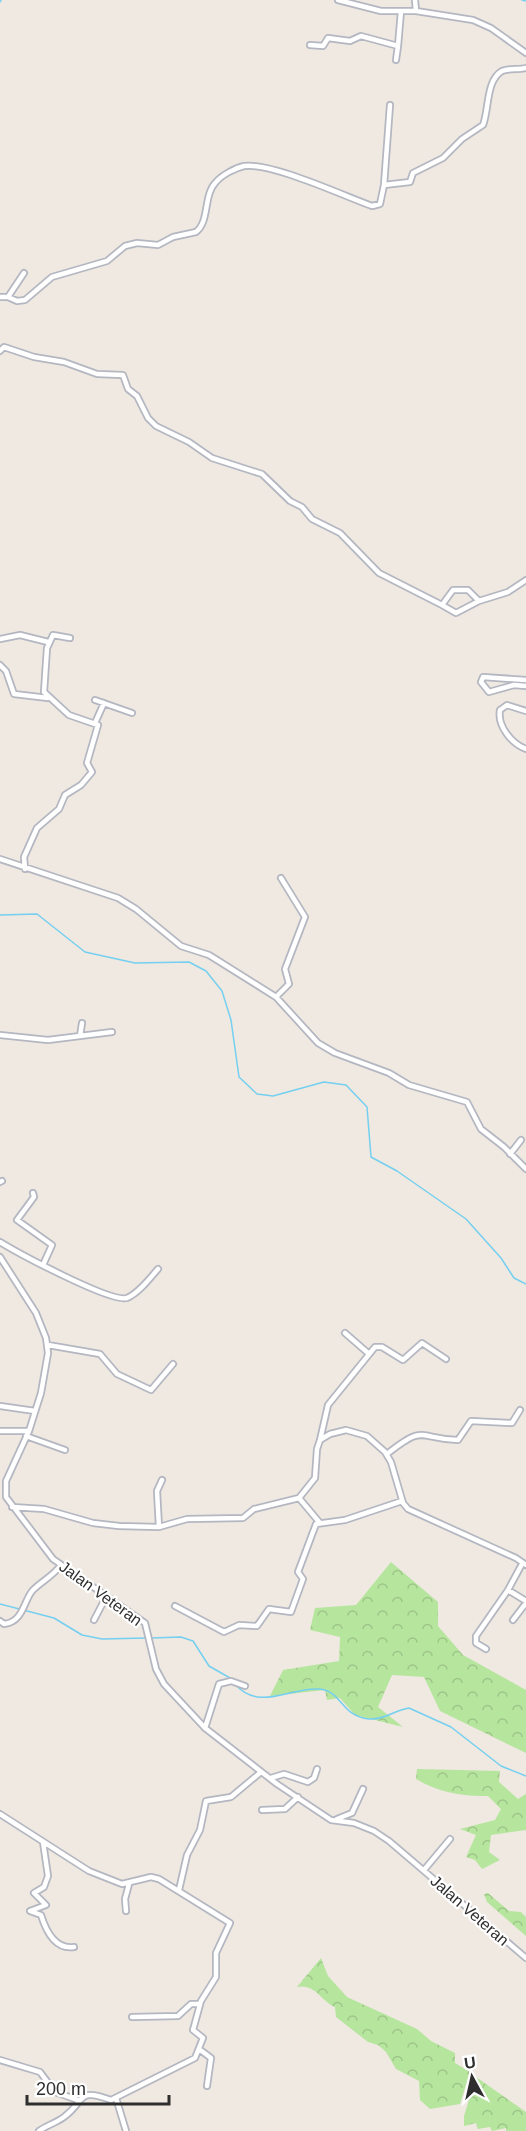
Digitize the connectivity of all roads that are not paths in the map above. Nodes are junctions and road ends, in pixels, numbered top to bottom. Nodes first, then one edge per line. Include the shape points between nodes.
1 (338, 0) edge
2 (366, 0) edge
3 (415, 0) edge
4 (364, 7) junction
5 (401, 11) junction
6 (417, 12) junction
7 (310, 45) dead end
8 (399, 46) junction
9 (526, 53) edge
10 (396, 60) dead end
11 (526, 68) edge
12 (390, 105) dead end
13 (384, 185) junction
14 (24, 273) dead end
15 (0, 297) edge
16 (8, 297) junction
17 (0, 351) edge
18 (526, 580) edge
19 (479, 601) junction
20 (442, 605) junction
21 (70, 638) dead end
22 (0, 639) edge
23 (48, 642) junction
24 (0, 665) edge
25 (526, 680) edge
26 (526, 686) edge
27 (48, 698) junction
28 (96, 700) dead end
29 (104, 703) junction
30 (526, 711) edge
31 (132, 713) dead end
32 (95, 723) junction
33 (526, 749) edge
34 (0, 859) edge
35 (25, 868) junction
36 (280, 878) dead end
37 (276, 997) junction
38 (82, 1023) dead end
39 (111, 1032) dead end
40 (0, 1035) edge
41 (80, 1036) junction
42 (521, 1140) dead end
43 (510, 1154) junction
44 (526, 1169) edge
45 (33, 1193) dead end
46 (0, 1242) edge
47 (0, 1257) edge
48 (43, 1265) junction
49 (158, 1269) dead end
50 (345, 1333) dead end
51 (48, 1345) junction
52 (368, 1353) junction
53 (446, 1359) dead end
54 (173, 1365) dead end
55 (0, 1406) edge
56 (520, 1410) dead end
57 (35, 1411) junction
58 (0, 1431) edge
59 (27, 1434) junction
60 (320, 1440) junction
61 (65, 1450) dead end
62 (387, 1454) junction
63 (162, 1480) dead end
64 (299, 1498) junction
65 (402, 1501) junction
66 (12, 1507) junction
67 (320, 1523) junction
68 (159, 1527) junction
69 (524, 1564) edge
70 (61, 1565) junction
71 (508, 1590) junction
72 (106, 1597) junction
73 (526, 1602) edge
74 (175, 1606) dead end
75 (94, 1620) dead end
76 (513, 1620) dead end
77 (0, 1621) edge
78 (486, 1649) dead end
79 (245, 1686) dead end
80 (205, 1728) junction
81 (317, 1769) dead end
82 (261, 1772) junction
83 (271, 1778) junction
84 (363, 1789) dead end
85 (298, 1797) junction
86 (262, 1810) dead end
87 (0, 1814) edge
88 (331, 1820) junction
89 (450, 1839) dead end
90 (43, 1842) junction
91 (424, 1870) junction
92 (129, 1884) junction
93 (178, 1890) junction
94 (126, 1911) dead end
95 (74, 1947) dead end
96 (526, 1958) edge
97 (200, 2004) junction
98 (132, 2017) dead end
99 (199, 2049) junction
100 (0, 2060) edge
101 (207, 2086) dead end
102 (116, 2098) junction
103 (78, 2100) junction
104 (39, 2131) edge
105 (126, 2131) edge

1 - 4 street
2 - 4 street
3 - 6 street
4 - 5 street
5 - 6 street
5 - 8 street
6 - 9 street via 473,20
7 - 8 street via 323,46 328,39 350,41 361,36
8 - 10 street
11 - 13 street via 499,74 483,125 448,154 413,173 408,183
12 - 13 street
13 - 16 street via 380,204 372,206 295,176 245,166 214,183 196,232 158,245 131,244 106,261 52,277 20,301
14 - 16 street
15 - 16 street
17 - 20 street via 4,347 97,374 123,375 156,426 189,441 212,458 262,474 312,519 340,533 379,573
18 - 19 street via 508,592
19 - 20 street via 456,613
19 - 20 street via 468,590 459,588 450,592
21 - 23 street via 55,634
22 - 23 street via 20,635
23 - 27 street via 43,689
24 - 27 street via 14,694
25 - 26 street via 493,676 481,679 489,692
27 - 32 street via 69,715
28 - 29 street
29 - 31 street
29 - 32 street
30 - 33 street via 507,705 499,715 514,744
32 - 35 street via 98,729 87,763 91,774 65,795 59,809 37,828 24,857
34 - 35 street
35 - 37 street via 118,898 181,946 209,955
36 - 37 street via 305,917 285,969 288,986
37 - 43 street via 313,1039 335,1053 389,1073 409,1085 467,1102 481,1129
38 - 41 street
39 - 41 street
40 - 41 street via 48,1040
42 - 43 street
43 - 44 street
45 - 48 street via 17,1220 52,1245
46 - 48 street
47 - 51 street via 36,1313
48 - 49 street via 89,1288 123,1298
50 - 52 street
51 - 54 street via 100,1354 117,1374 151,1390
51 - 57 street via 47,1366
52 - 53 street via 378,1346 403,1360 422,1343
52 - 60 street via 328,1405
55 - 57 street
56 - 62 street via 512,1423 475,1420 458,1440 419,1434
57 - 59 street
58 - 59 street
59 - 61 street
59 - 66 street via 6,1481 6,1497
60 - 62 street via 351,1431 367,1436
60 - 64 street via 315,1478
62 - 65 street
63 - 68 street via 157,1491
64 - 67 street
64 - 68 street via 254,1509 243,1518 187,1519
65 - 67 street via 351,1518
65 - 69 street via 413,1512
66 - 68 street via 60,1512 93,1523
66 - 70 street, Jalan Veteran
67 - 74 street via 314,1526 300,1565 298,1572 303,1579 291,1612 269,1610 257,1626 239,1625 224,1632
69 - 71 street
70 - 72 street, Jalan Veteran
70 - 77 street via 31,1592 28,1604 13,1621
71 - 73 street
71 - 78 street via 476,1636 476,1643
72 - 75 street
72 - 80 street, Jalan Veteran via 145,1623 156,1669 164,1684
73 - 76 street
79 - 80 street via 231,1681 219,1684
80 - 82 street, Jalan Veteran
81 - 83 street via 308,1782 284,1774
82 - 83 street, Jalan Veteran
82 - 93 street via 231,1797 206,1801
83 - 85 street, Jalan Veteran
84 - 88 street via 352,1813
85 - 86 street via 285,1809
85 - 88 street, Jalan Veteran
87 - 90 street
88 - 91 street, Jalan Veteran via 374,1831
89 - 91 street
90 - 92 street via 87,1870
90 - 95 street via 48,1875 44,1887 34,1893 46,1905 30,1911 40,1915 52,1938 65,1948
91 - 96 street, Jalan Veteran
92 - 93 street via 155,1877
92 - 94 street
93 - 97 street via 230,1923 216,1953 216,1977
97 - 98 street via 190,2004 178,2016
97 - 99 street via 194,2030 203,2037
99 - 101 street via 211,2058
99 - 102 street via 195,2058 182,2066
100 - 103 street via 40,2072 55,2092
102 - 103 street via 94,2094
102 - 105 street
103 - 104 street via 67,2115

